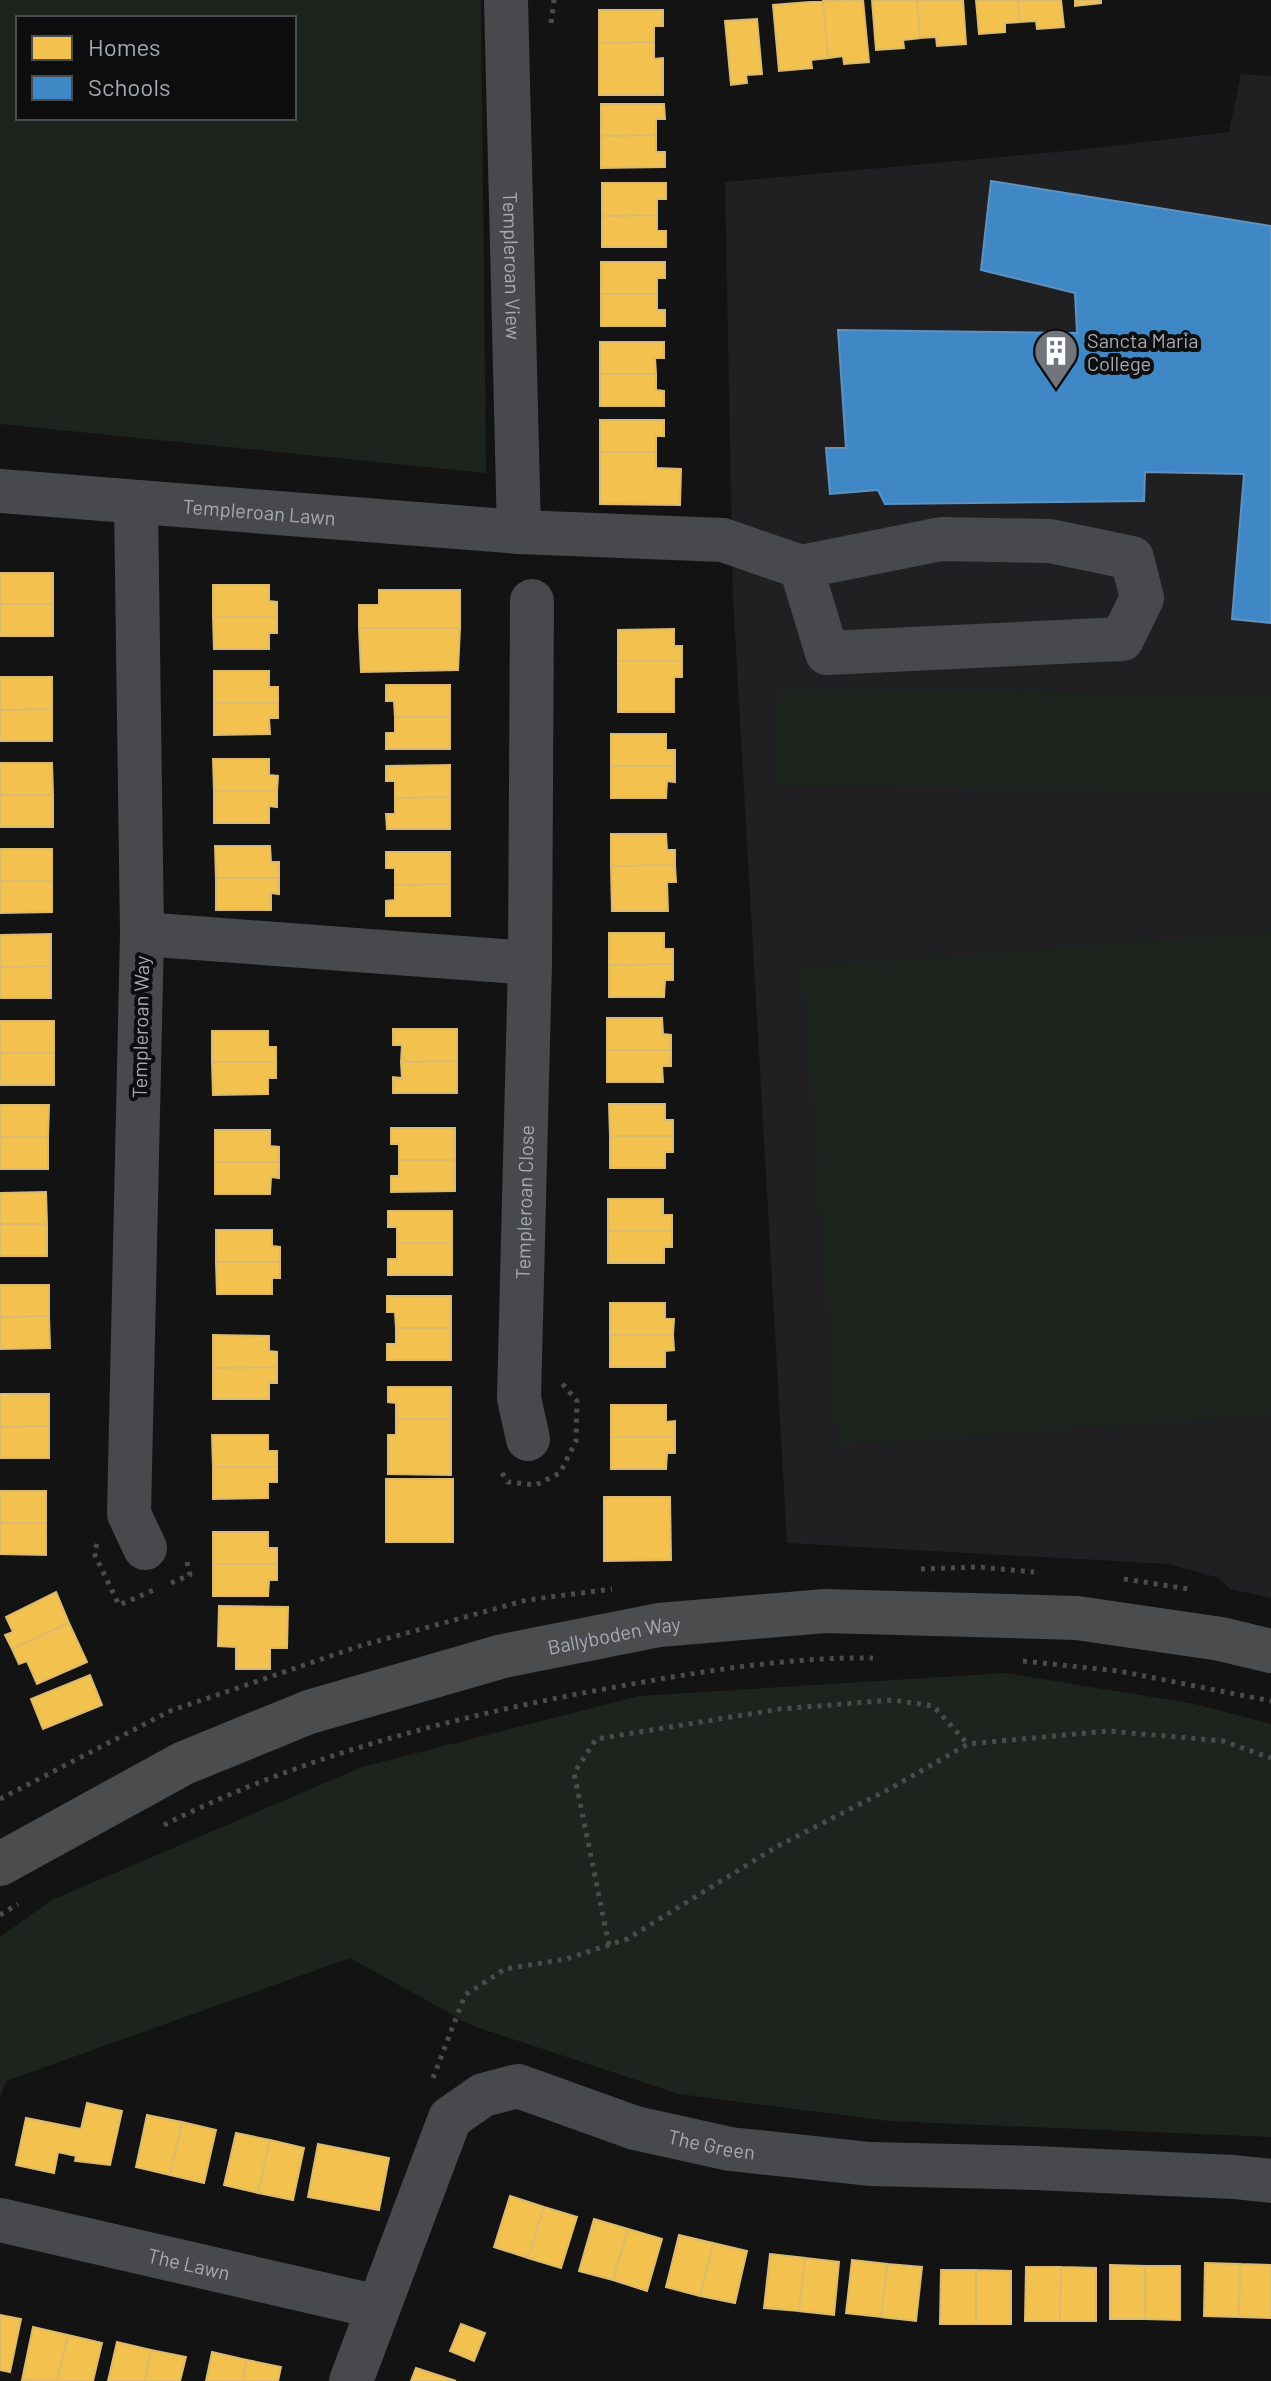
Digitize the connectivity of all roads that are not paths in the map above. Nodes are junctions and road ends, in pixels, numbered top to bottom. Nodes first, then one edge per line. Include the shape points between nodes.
1 (506, 0) edge
2 (0, 491) edge
3 (136, 502) junction
4 (519, 532) junction
5 (801, 567) junction
6 (532, 601) dead end
7 (142, 934) junction
8 (530, 963) junction
9 (514, 1455) road end
10 (164, 1548) road end
11 (1271, 1651) edge
12 (0, 1864) edge
13 (1271, 2181) edge
14 (0, 2220) edge
15 (378, 2307) junction
16 (351, 2381) edge

1 - 4 street, Templeroan View
2 - 3 street, Templeroan Lawn
3 - 4 street, Templeroan Lawn
3 - 7 street, Templeroan Way
4 - 5 street, Templeroan Lawn via 723,540
5 - 5 street via 941,539 1050,541 1132,558 1142,598 1122,639 827,653
6 - 8 street, Templeroan Close
7 - 8 street
7 - 10 street, Templeroan Way via 129,1514
8 - 9 street, Templeroan Close
11 - 12 main road, Ballyboden Way via 1077,1618 825,1611 659,1625 503,1656 309,1712 184,1763
13 - 15 street, The Green via 870,2164 730,2149 635,2128 518,2086 483,2095 450,2118
14 - 15 street, The Lawn
15 - 16 street, The Green

